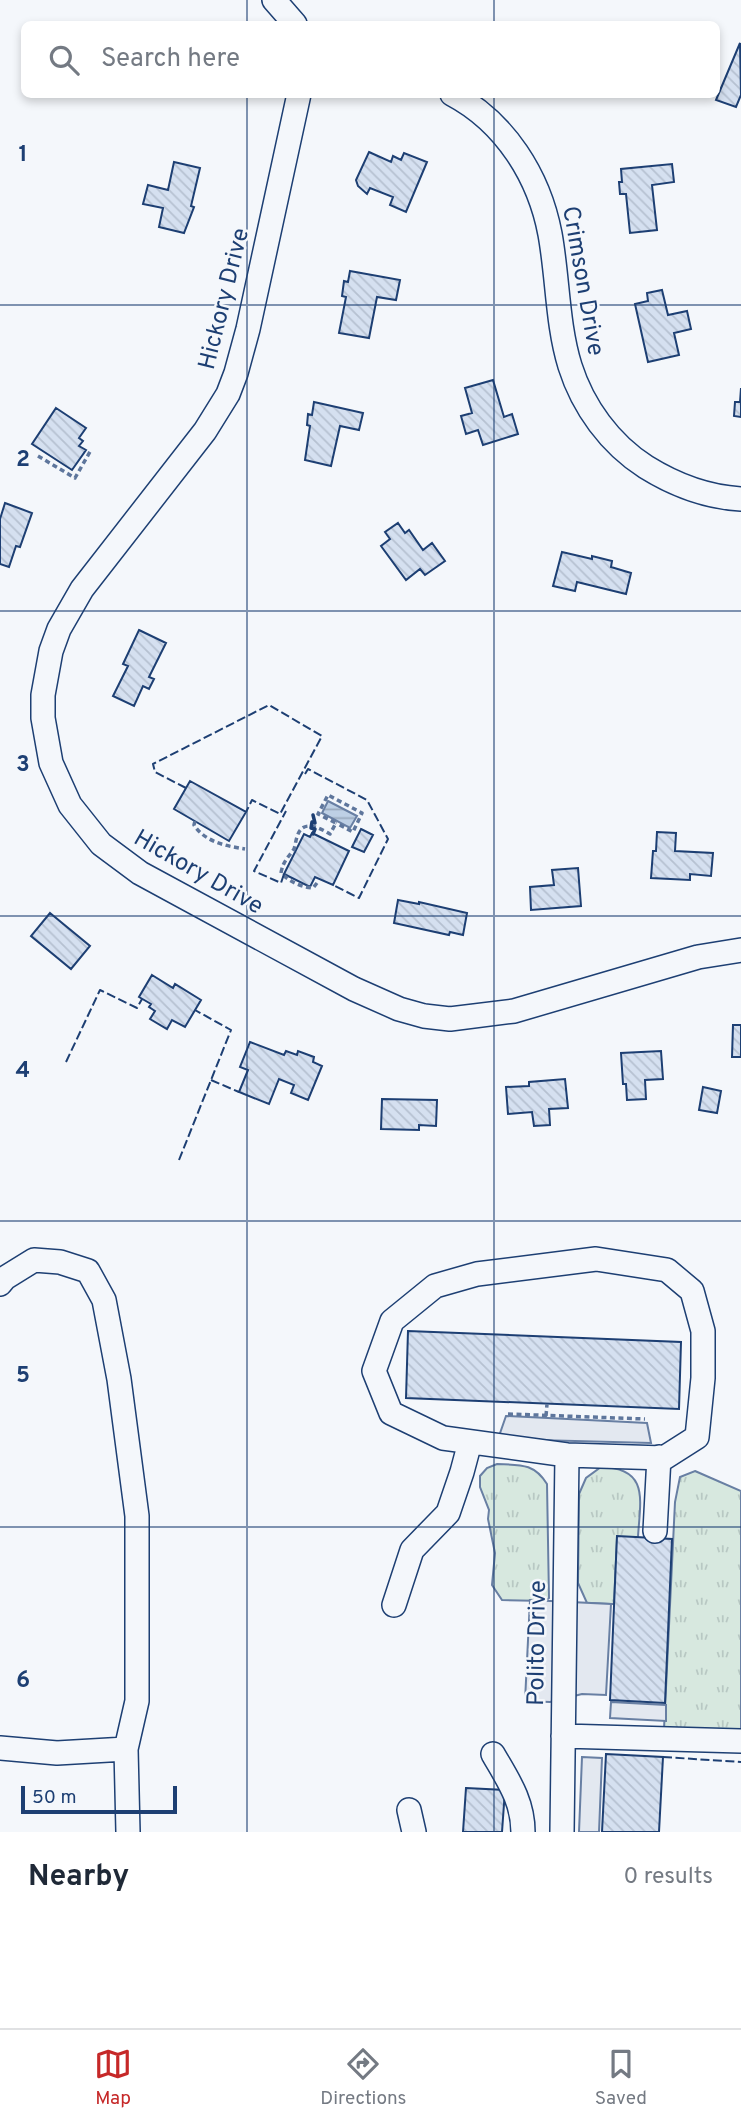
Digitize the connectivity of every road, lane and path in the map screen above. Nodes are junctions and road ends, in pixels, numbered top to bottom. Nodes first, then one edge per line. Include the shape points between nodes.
1 (275, 0) edge
2 (292, 21) edge
3 (298, 98) edge
4 (458, 98) edge
5 (91, 450) dead end
6 (38, 456) dead end
7 (741, 499) edge
8 (195, 821) dead end
9 (336, 823) junction
10 (245, 849) dead end
11 (317, 883) dead end
12 (741, 950) edge
13 (0, 1284) edge
14 (547, 1404) dead end
15 (508, 1414) dead end
16 (546, 1416) junction
17 (645, 1419) dead end
18 (470, 1442) junction
19 (567, 1455) junction
20 (659, 1457) junction
21 (655, 1531) dead end
22 (394, 1605) dead end
23 (563, 1736) junction
24 (741, 1741) edge
25 (0, 1748) edge
26 (126, 1749) junction
27 (493, 1754) dead end
28 (128, 1832) edge
29 (523, 1832) edge
30 (562, 1832) edge

1 - 2 street
3 - 12 street, Hickory Drive via 242,351 228,394 205,431 82,589 51,650 43,718 51,763 70,805 101,844 140,873 354,989 424,1016 450,1019 514,1011 698,957
4 - 7 street, Crimson Drive via 496,128 536,188 550,234 570,366 603,428 659,475 705,494
5 - 6 path via 75,478
8 - 10 path via 215,842
9 - 9 path via 318,814 328,795 362,813 353,832
9 - 11 path via 330,834 316,826 299,831 296,848 282,863 281,873 286,878 307,888
13 - 26 street via 34,1260 60,1262 88,1271 104,1300 137,1516 137,1701
14 - 16 path
15 - 16 path
16 - 17 path
18 - 19 street
18 - 20 street via 443,1438 391,1413 374,1371 392,1321 436,1286 477,1274 596,1259 667,1270 692,1291 703,1331 697,1437
18 - 22 street via 447,1513 412,1550
19 - 20 street
19 - 23 street, Polito Drive
20 - 21 street
23 - 24 street
23 - 30 street, Polito Drive
25 - 26 street via 57,1753
26 - 28 street
27 - 29 street via 516,1794

